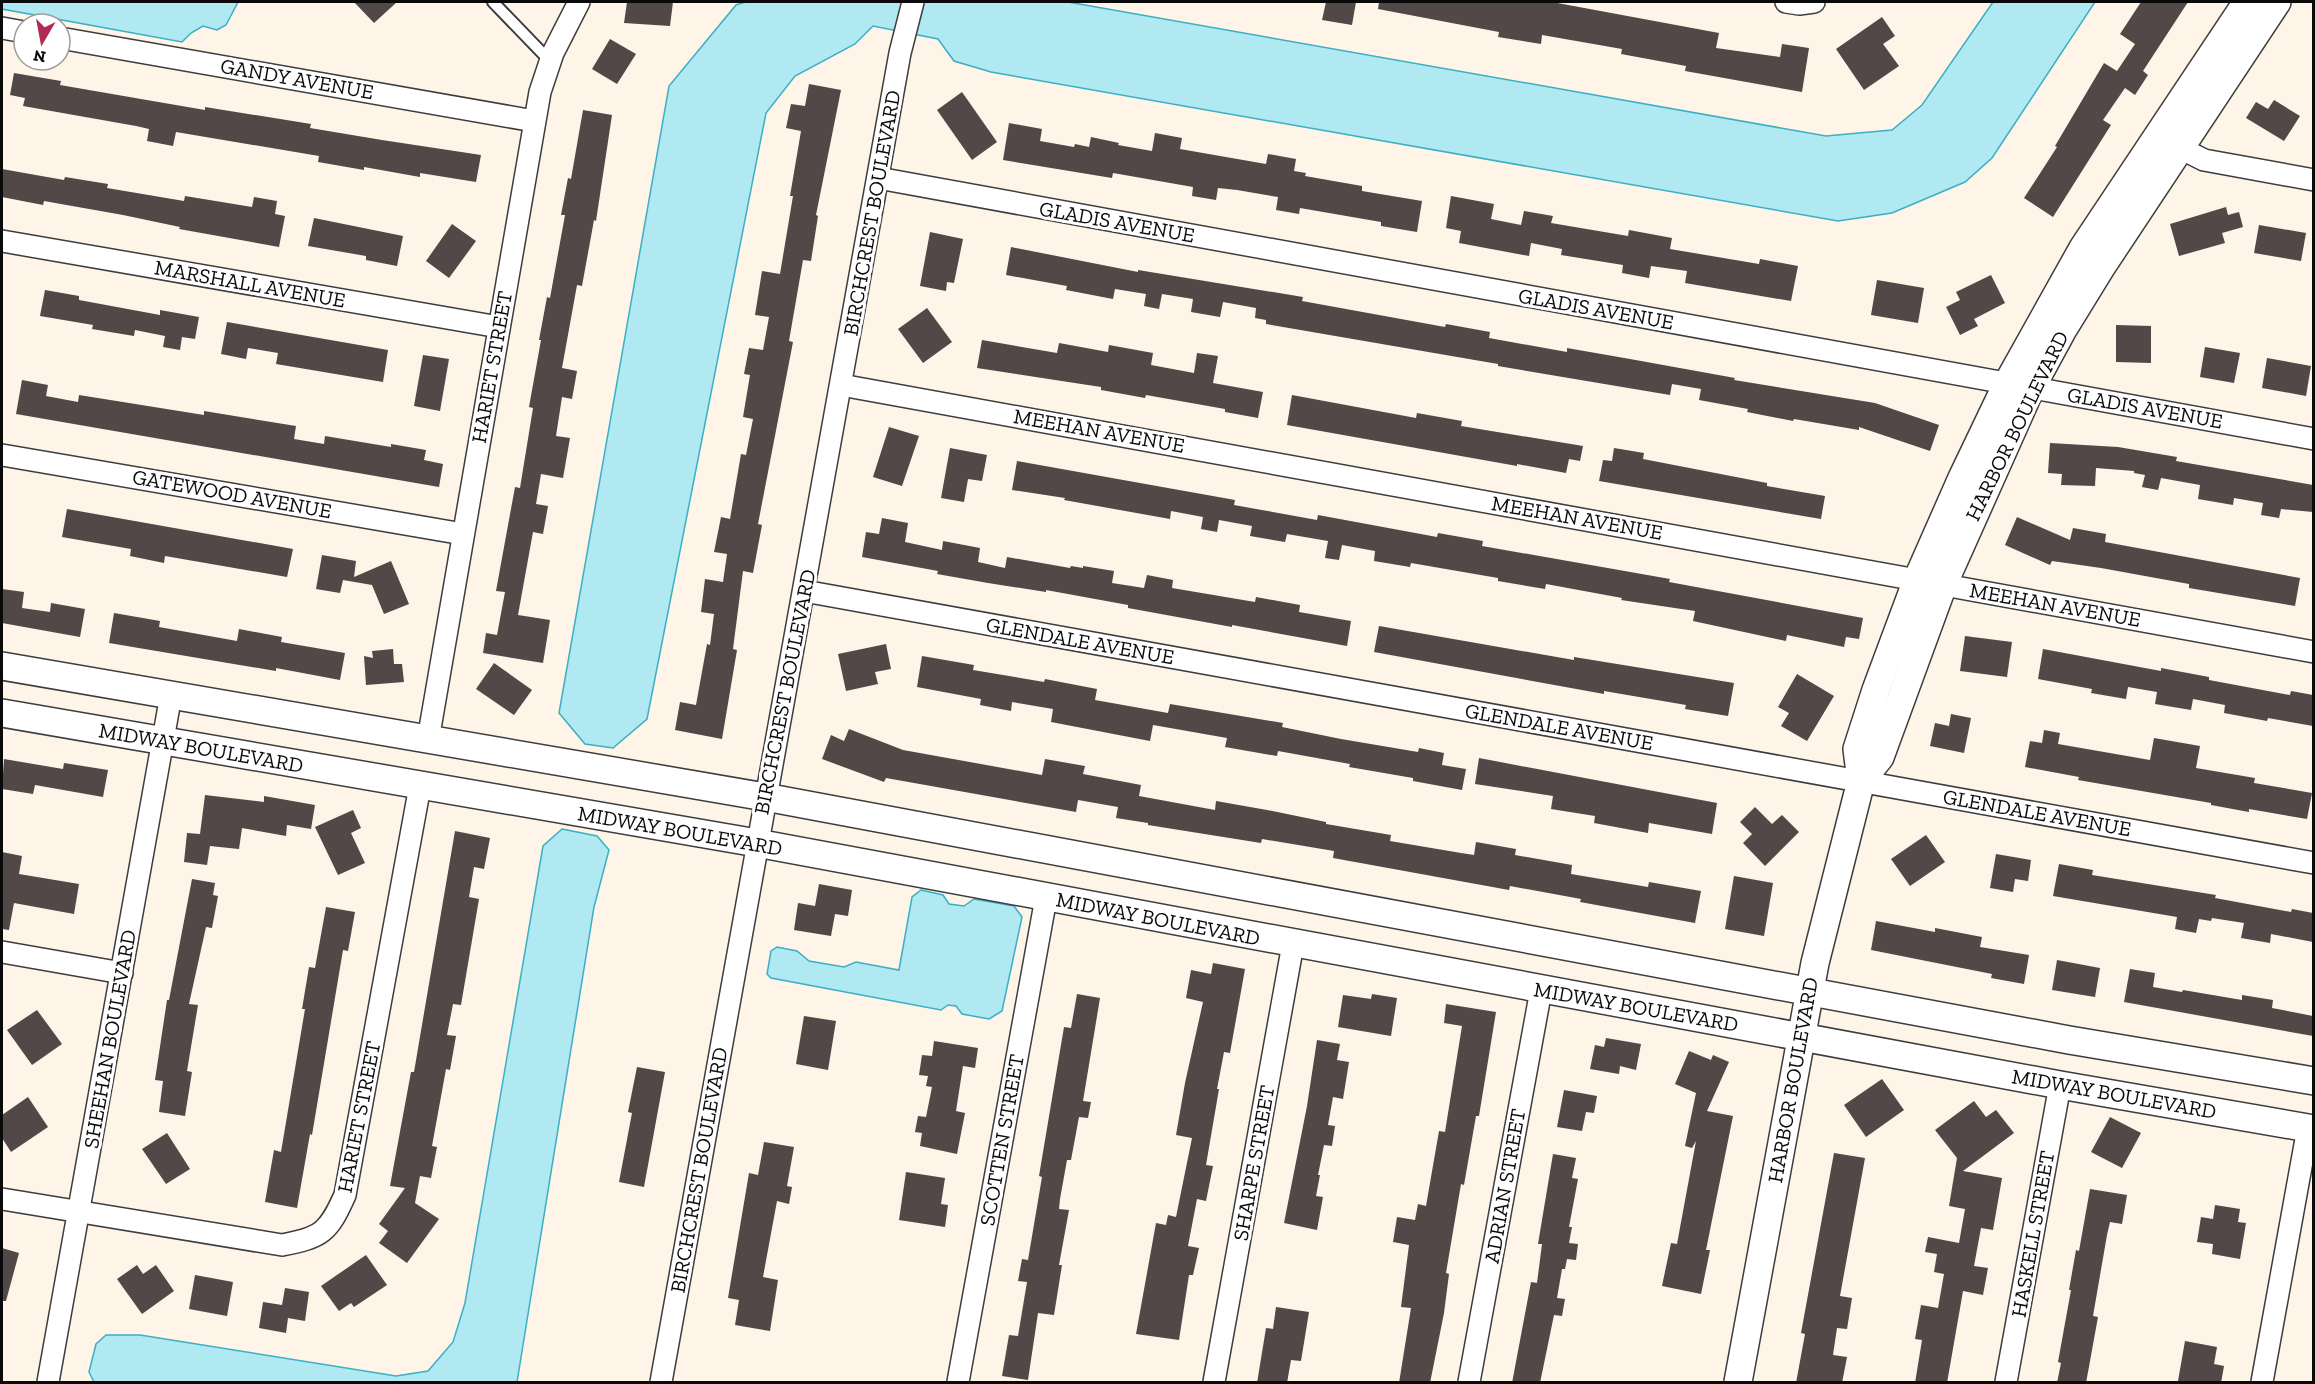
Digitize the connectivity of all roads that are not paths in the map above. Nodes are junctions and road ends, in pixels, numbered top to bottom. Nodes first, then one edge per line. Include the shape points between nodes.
1 (493, 2) edge
2 (579, 2) edge
3 (913, 2) edge
4 (1786, 2) edge
5 (1814, 2) edge
6 (2247, 2) edge
7 (2277, 2) edge
8 (72, 40) edge
9 (550, 61) junction
10 (534, 121) junction
11 (2153, 143) junction
12 (2180, 148) junction
13 (878, 178) junction
14 (2313, 180) edge
15 (2, 241) edge
16 (499, 327) junction
17 (841, 385) junction
18 (2019, 386) junction
19 (2313, 439) edge
20 (2, 454) edge
21 (463, 534) junction
22 (1930, 582) junction
23 (804, 591) junction
24 (2313, 652) edge
25 (2, 666) edge
26 (171, 695) junction
27 (2, 713) edge
28 (428, 740) junction
29 (163, 741) junction
30 (1861, 781) junction
31 (420, 786) junction
32 (765, 797) junction
33 (757, 843) junction
34 (2313, 863) edge
35 (1046, 898) junction
36 (1293, 944) junction
37 (2, 952) edge
38 (122, 973) junction
39 (1541, 990) junction
40 (1809, 992) junction
41 (1801, 1038) junction
42 (2313, 1081) edge
43 (2060, 1086) junction
44 (2311, 1128) edge
45 (2, 1199) edge
46 (79, 1212) junction
47 (48, 1383) edge
48 (661, 1383) edge
49 (958, 1383) edge
50 (1214, 1383) edge
51 (1469, 1383) edge
52 (1738, 1383) edge
53 (2006, 1383) edge
54 (2262, 1383) edge

1 - 9 lane
2 - 9 street, HARIET STREET
3 - 13 street, BIRCHCREST BOULEVARD
4 - 5 street
6 - 11 street, HARBOR BOULEVARD
7 - 12 street, HARBOR BOULEVARD
8 - 10 street, GANDY AVENUE
9 - 10 street, HARIET STREET
10 - 16 street, HARIET STREET
11 - 12 street
11 - 18 street, HARBOR BOULEVARD via 2083,248
12 - 14 street via 2204,160
12 - 18 street, HARBOR BOULEVARD via 2062,331
13 - 17 street, BIRCHCREST BOULEVARD
13 - 18 street, GLADIS AVENUE
15 - 16 street, MARSHALL AVENUE
16 - 21 street, HARIET STREET
17 - 22 street, MEEHAN AVENUE
17 - 23 street, BIRCHCREST BOULEVARD
18 - 19 street, GLADIS AVENUE
18 - 22 street, HARBOR BOULEVARD via 1962,478
20 - 21 street, GATEWOOD AVENUE
21 - 28 street, HARIET STREET
22 - 24 street, MEEHAN AVENUE
22 - 30 street, HARBOR BOULEVARD via 1876,690 1857,749
23 - 30 street, GLENDALE AVENUE
23 - 32 street, BIRCHCREST BOULEVARD
25 - 26 street
26 - 28 street
26 - 29 street, SHEEHAN BOULEVARD
27 - 29 street, MIDWAY BOULEVARD
28 - 32 street
29 - 31 street, MIDWAY BOULEVARD
29 - 38 street, SHEEHAN BOULEVARD
30 - 34 street, GLENDALE AVENUE
30 - 40 street, HARBOR BOULEVARD
31 - 33 street, MIDWAY BOULEVARD
31 - 46 street, HARIET STREET via 345,1195 333,1221 312,1239 282,1245
32 - 33 street, BIRCHCREST BOULEVARD
32 - 40 street
33 - 35 street, MIDWAY BOULEVARD
33 - 48 street, BIRCHCREST BOULEVARD
35 - 36 street, MIDWAY BOULEVARD
35 - 49 street, SCOTTEN STREET
36 - 39 street, MIDWAY BOULEVARD
36 - 50 street, SHARPE STREET
37 - 38 street
38 - 46 street, SHEEHAN BOULEVARD
39 - 41 street, MIDWAY BOULEVARD
39 - 51 street, ADRIAN STREET
40 - 41 street, HARBOR BOULEVARD
40 - 42 street
41 - 43 street, MIDWAY BOULEVARD
41 - 52 street, HARBOR BOULEVARD
43 - 44 street, MIDWAY BOULEVARD
43 - 53 street, HASKELL STREET
44 - 54 street
45 - 46 street, HARIET STREET
46 - 47 street, SHEEHAN BOULEVARD

